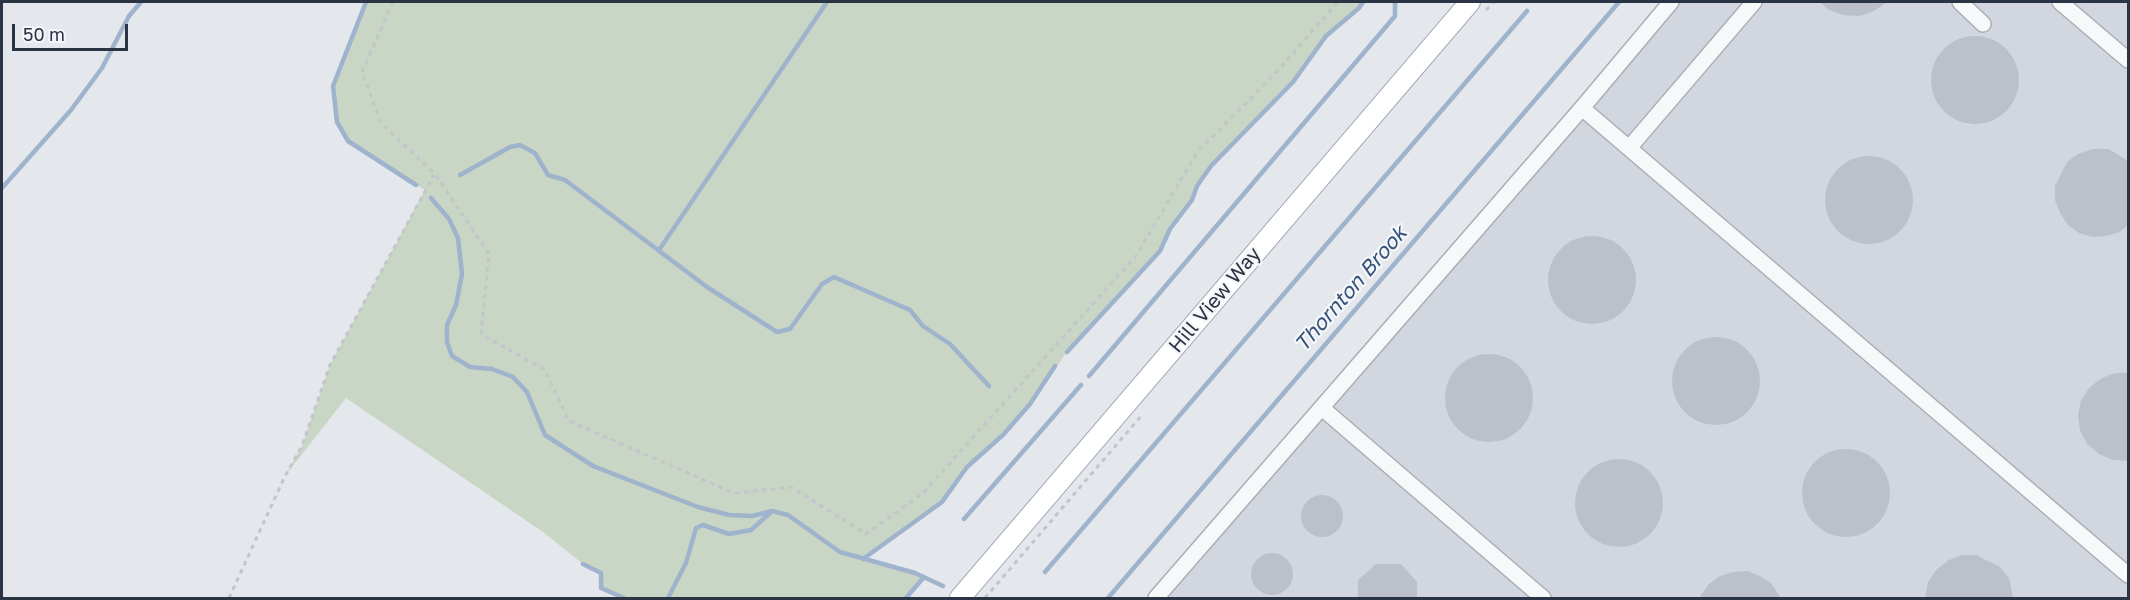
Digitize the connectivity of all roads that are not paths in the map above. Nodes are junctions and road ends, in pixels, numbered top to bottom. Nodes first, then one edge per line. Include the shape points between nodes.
1 (1470, 2) edge
2 (1671, 2) edge
3 (1755, 2) edge
4 (1960, 2) edge
5 (2060, 2) edge
6 (1983, 24) dead end
7 (2128, 60) edge
8 (1582, 108) junction
9 (1629, 148) junction
10 (1322, 408) junction
11 (2128, 575) edge
12 (960, 598) edge
13 (1156, 598) edge
14 (1543, 598) edge

1 - 12 main road, Hill View Way
2 - 8 lane
3 - 9 lane
4 - 6 lane
5 - 7 lane
8 - 9 lane
8 - 10 lane
9 - 11 lane
10 - 13 lane
10 - 14 lane

